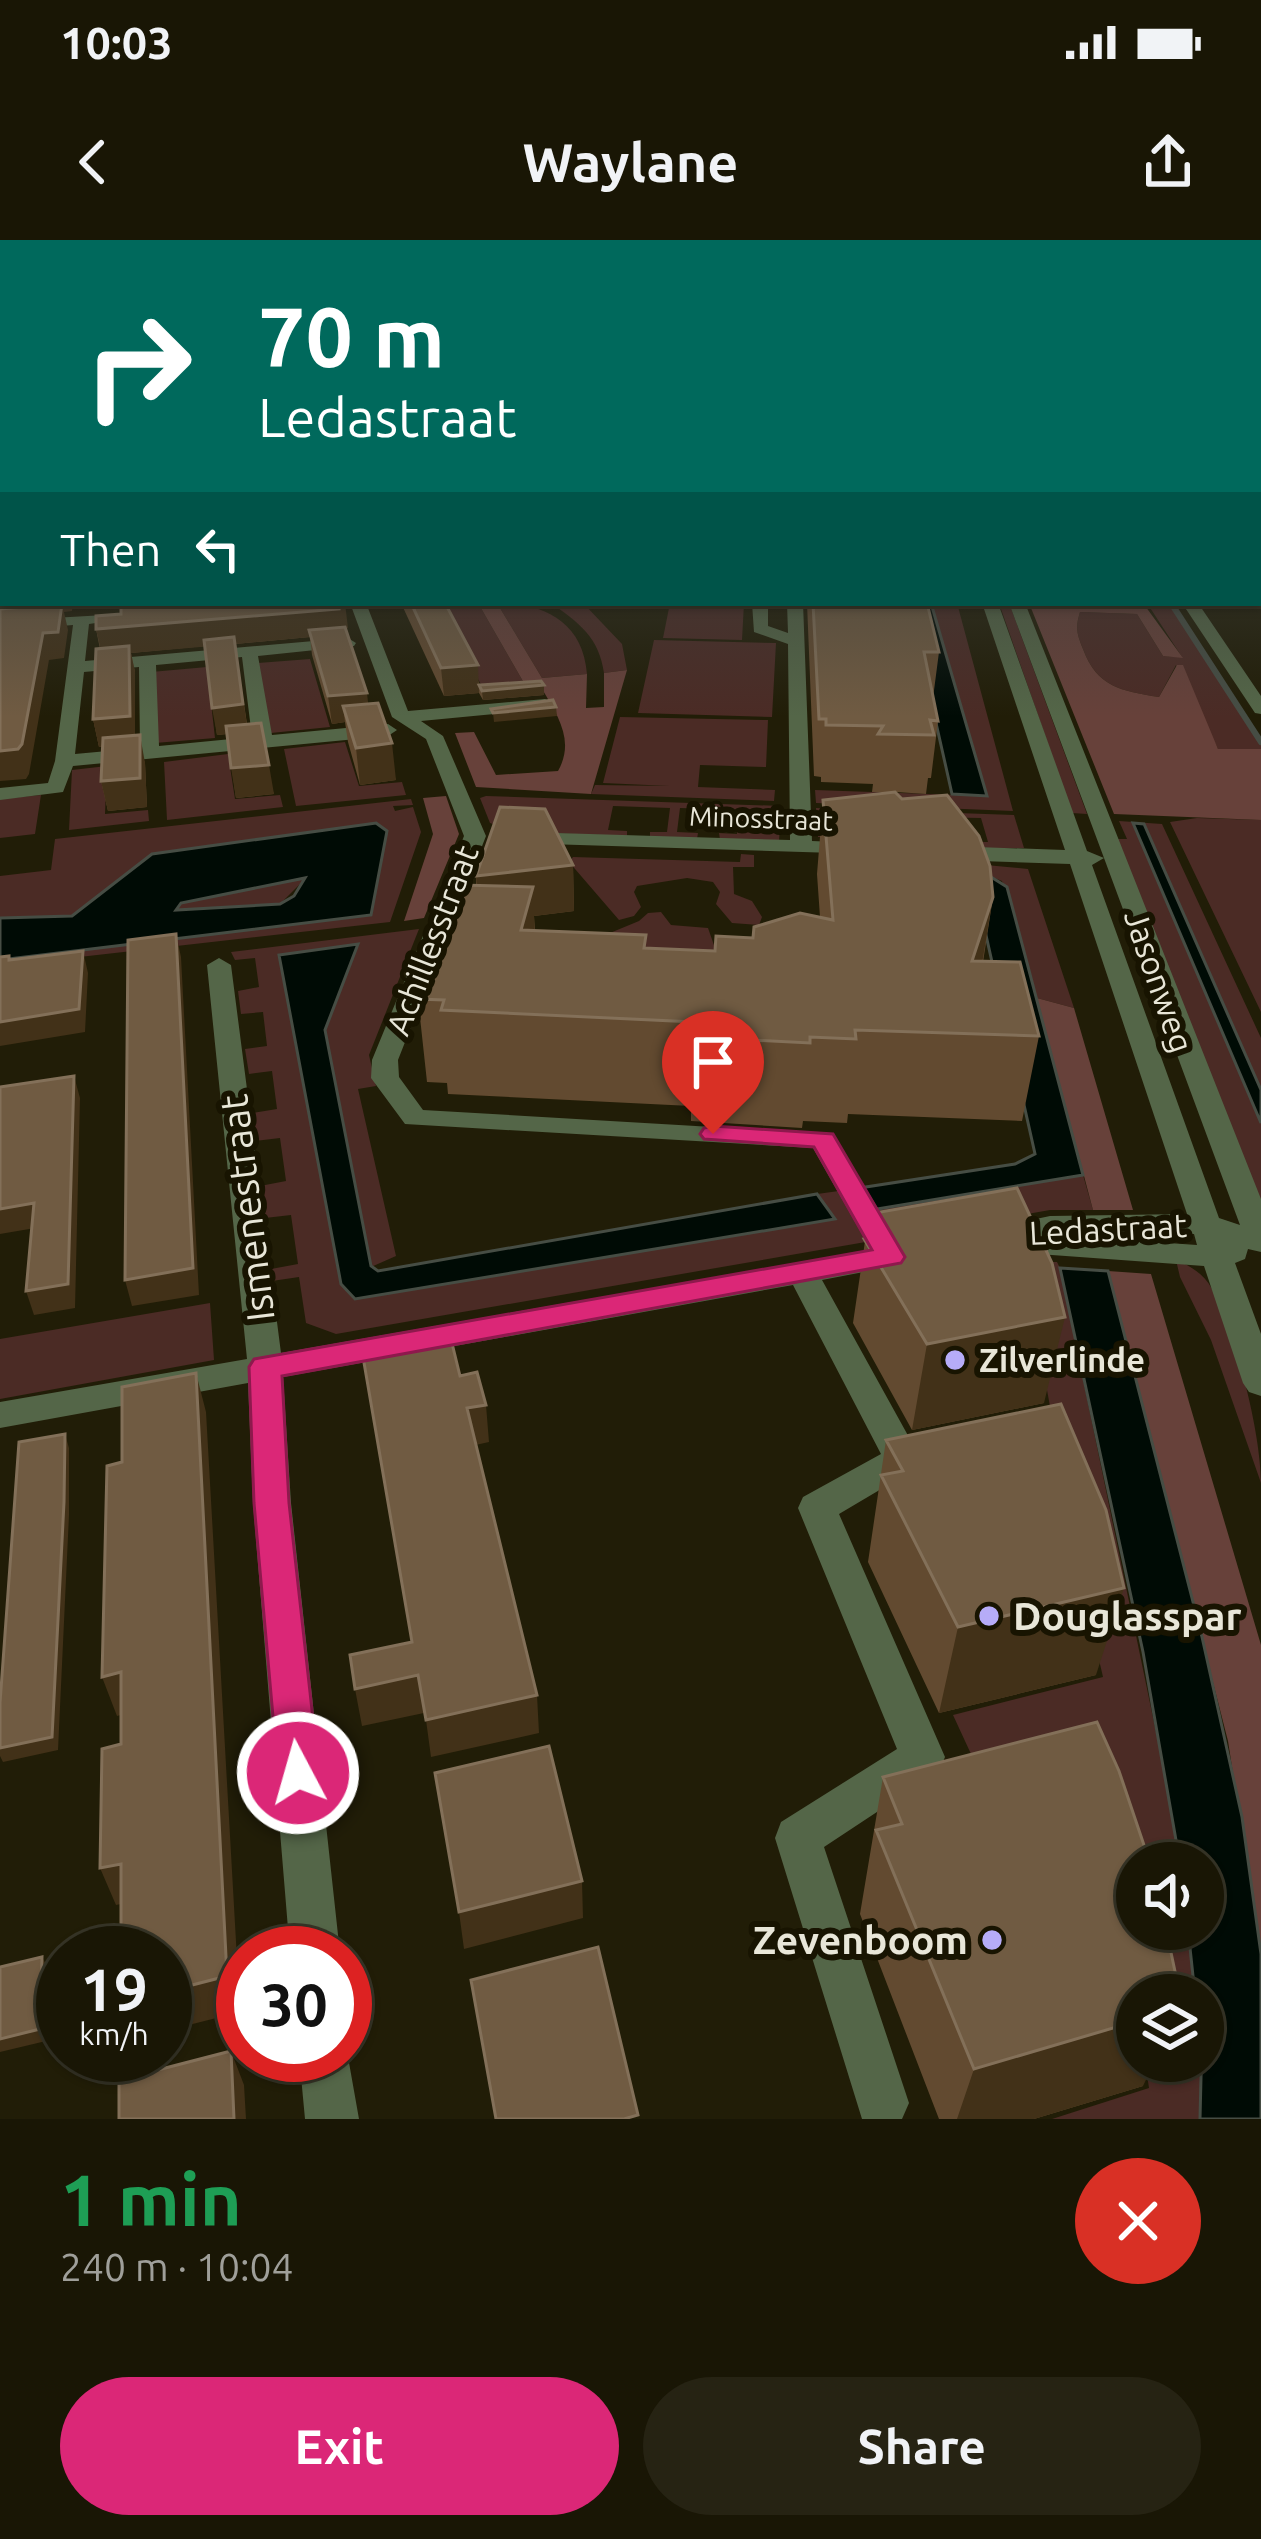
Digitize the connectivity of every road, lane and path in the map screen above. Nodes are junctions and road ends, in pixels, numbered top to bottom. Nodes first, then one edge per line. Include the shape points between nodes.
1 (359, 606) edge
2 (760, 606) edge
3 (795, 606) edge
4 (991, 606) edge
5 (1018, 606) edge
6 (1192, 606) edge
7 (88, 614) edge
8 (158, 614) edge
9 (0, 626) edge
10 (371, 641) junction
11 (797, 642) junction
12 (249, 652) junction
13 (147, 660) junction
14 (79, 668) junction
15 (545, 704) edge
16 (1261, 709) edge
17 (406, 721) junction
18 (258, 742) junction
19 (154, 752) junction
20 (65, 761) junction
21 (0, 794) edge
22 (476, 836) junction
23 (801, 848) junction
24 (883, 850) edge
25 (920, 851) edge
26 (1078, 857) junction
27 (1116, 859) junction
28 (219, 965) dead end
29 (1204, 1224) junction
30 (1261, 1241) edge
31 (953, 1245) junction
32 (890, 1257) junction
33 (1219, 1257) junction
34 (802, 1272) junction
35 (265, 1367) junction
36 (1261, 1383) edge
37 (0, 1415) edge
38 (313, 1926) edge
39 (328, 2082) edge
40 (883, 2103) dead end
41 (332, 2119) edge

1 - 10 street, Achillesstraat
2 - 11 street via 760,628
3 - 11 street
4 - 26 street, Jasonweg
5 - 27 street, Jasonweg
6 - 16 street
7 - 8 street
7 - 9 street
7 - 14 street
10 - 12 street
10 - 17 street, Achillesstraat
11 - 23 street
12 - 13 street
12 - 18 street via 264,734
13 - 14 street
13 - 19 street
14 - 20 street
15 - 17 street
17 - 18 street
17 - 22 street, Achillesstraat via 434,736
18 - 19 street
19 - 20 street
20 - 21 street via 56,788
22 - 23 street, Minosstraat
22 - 32 street, Achillesstraat via 385,1060 386,1078 415,1118 823,1140
23 - 24 street, Minosstraat
25 - 26 street
26 - 27 street
26 - 29 street, Jasonweg
27 - 30 street, Jasonweg
28 - 35 street, Ismenestraat
29 - 30 street, Ledastraat
29 - 31 street, Ledastraat via 1050,1226
29 - 33 street, Jasonweg
30 - 33 street, Ledastraat
31 - 32 street, Ledastraat
31 - 33 street, Ledastraat
32 - 34 street, Ledastraat
33 - 36 street, Jasonweg
34 - 35 street, Ledastraat
34 - 40 street via 902,1459 817,1508 923,1757 798,1838
35 - 37 street, Ledastraat
35 - 38 street, Ismenestraat
39 - 41 street

